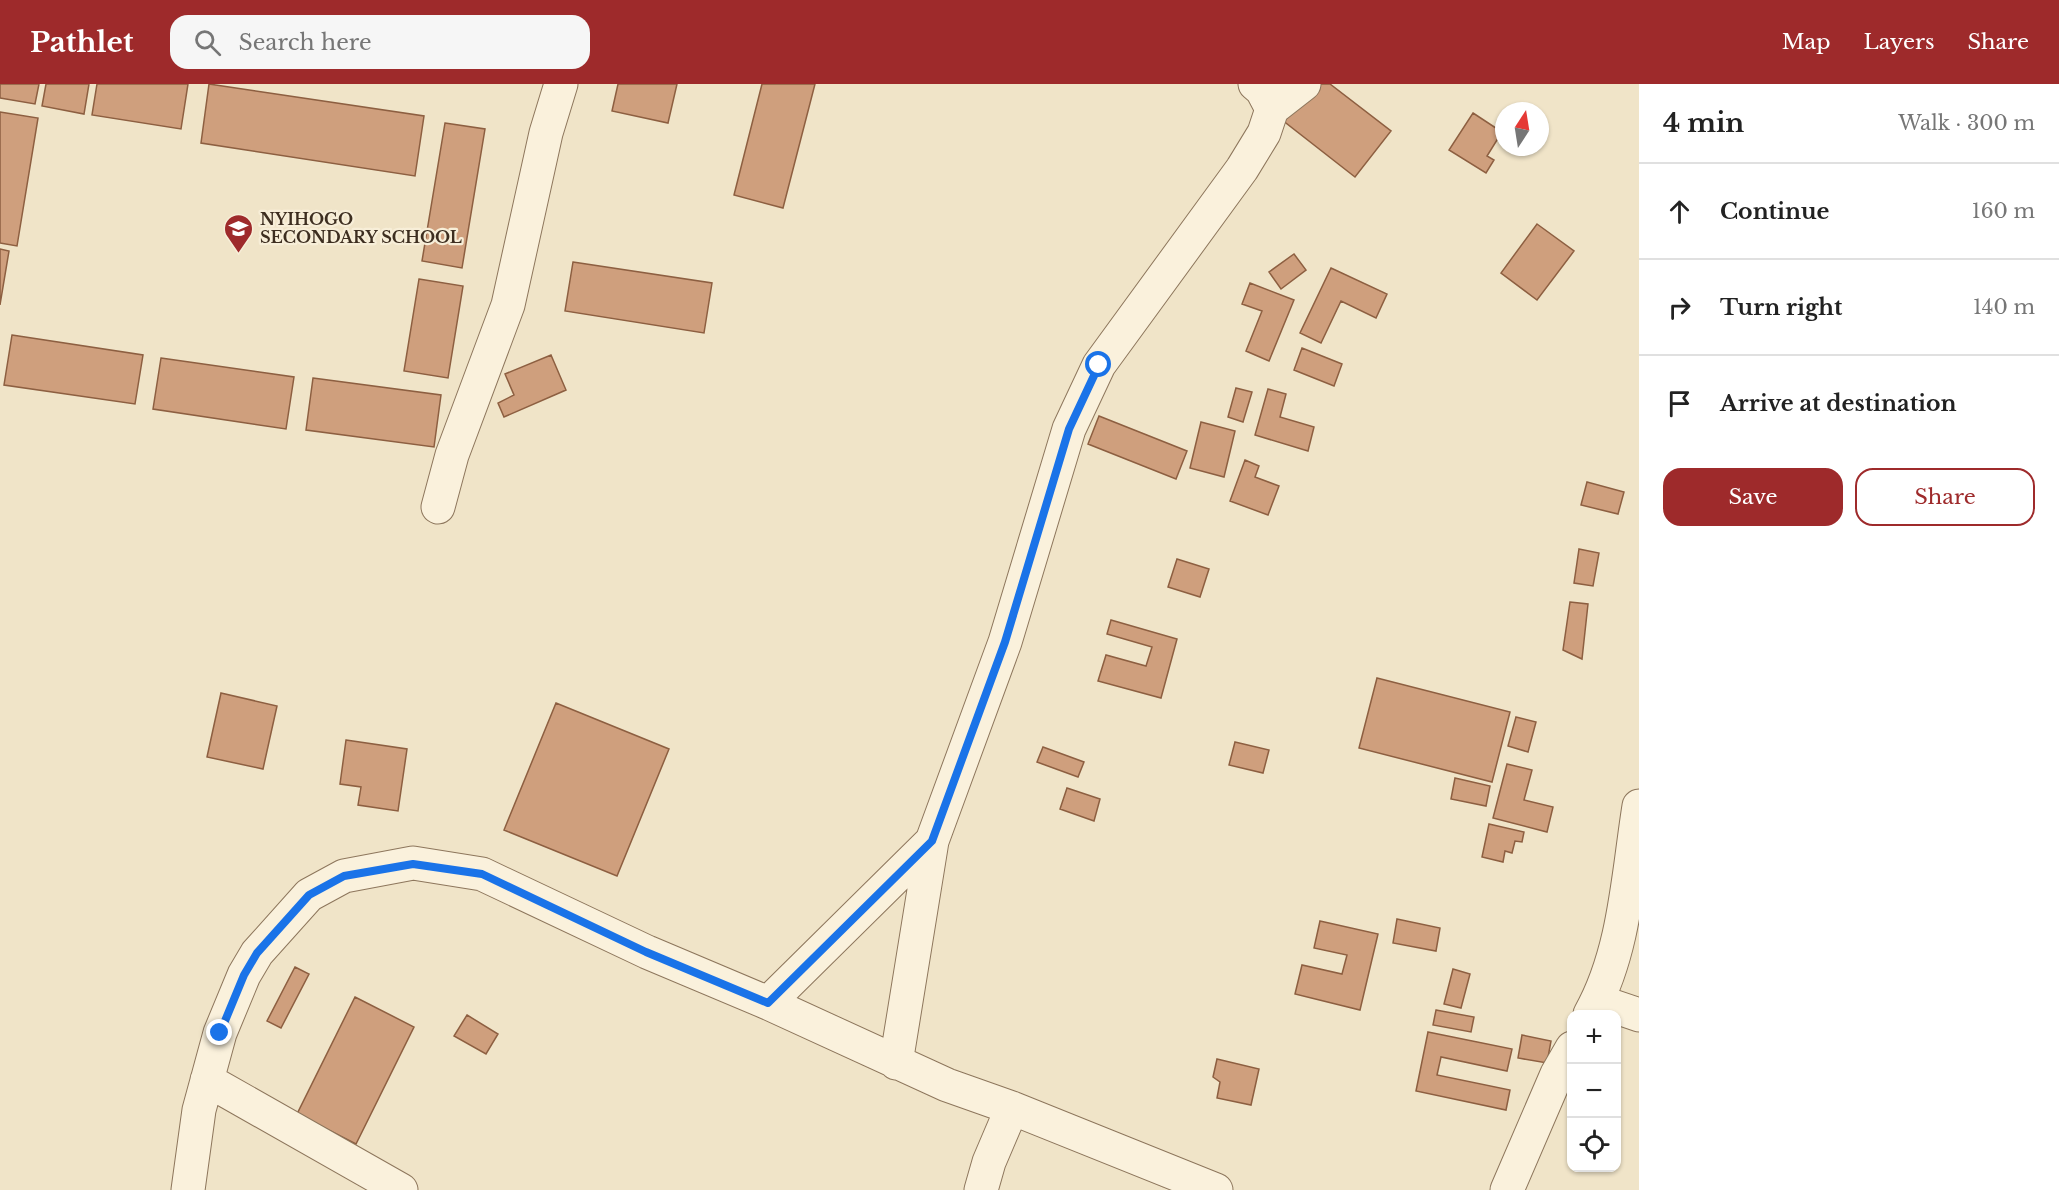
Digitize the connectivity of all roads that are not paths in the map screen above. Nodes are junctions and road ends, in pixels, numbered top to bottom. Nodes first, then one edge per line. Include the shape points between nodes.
1 (561, 84) edge
2 (1304, 84) edge
3 (1263, 97) edge
4 (438, 507) dead end
5 (1639, 806) edge
6 (932, 841) junction
7 (768, 1003) junction
8 (1594, 1008) edge
9 (1639, 1016) edge
10 (1567, 1057) edge
11 (896, 1063) junction
12 (207, 1080) junction
13 (1012, 1108) junction
14 (188, 1190) edge
15 (401, 1190) edge
16 (981, 1190) edge
17 (1216, 1190) edge
18 (1507, 1190) edge

1 - 4 street via 546,133 508,305 452,455
2 - 3 street
3 - 6 street via 1264,133 1099,365 1069,429 1005,642
5 - 8 street via 1619,936
6 - 7 street
6 - 11 street
7 - 11 street
7 - 12 street via 646,952 482,874 413,864 344,876 309,895 257,953 244,975 220,1033
8 - 9 street
10 - 18 street
11 - 13 street
12 - 14 street
12 - 15 street
13 - 16 street
13 - 17 street

